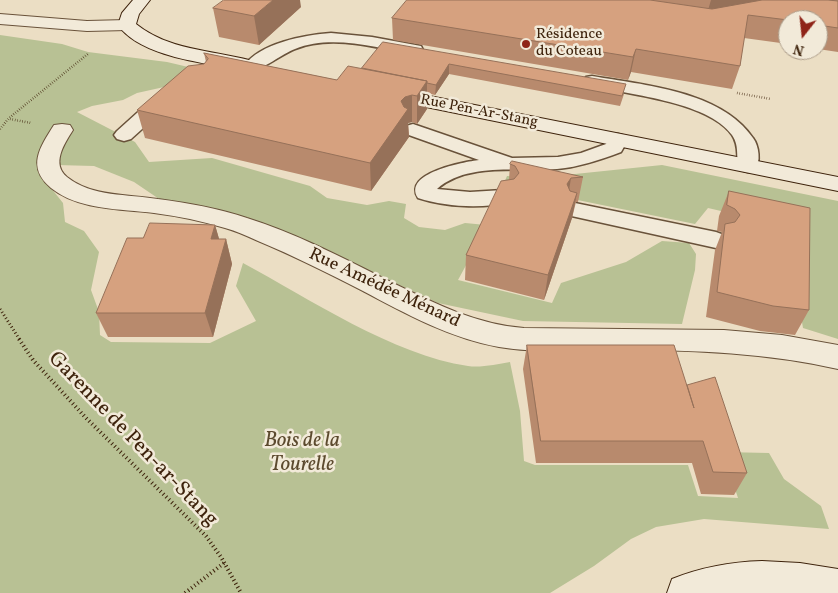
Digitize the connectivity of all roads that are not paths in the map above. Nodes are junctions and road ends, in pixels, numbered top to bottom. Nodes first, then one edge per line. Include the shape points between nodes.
1 (142, 0) edge
2 (0, 20) edge
3 (127, 25) junction
4 (436, 54) edge
5 (253, 66) junction
6 (282, 72) edge
7 (580, 79) edge
8 (176, 88) edge
9 (367, 89) edge
10 (62, 130) dead end
11 (413, 130) dead end
12 (124, 135) dead end
13 (618, 140) junction
14 (510, 164) junction
15 (748, 166) junction
16 (838, 184) edge
17 (503, 197) edge
18 (575, 210) edge
19 (716, 240) dead end
20 (838, 357) edge
21 (838, 588) edge
22 (686, 593) edge

1 - 3 street via 131,13
2 - 3 street via 88,26
3 - 5 street via 136,35 153,43
4 - 5 lane via 329,36 284,46
5 - 6 street
7 - 15 lane via 660,95 710,110 732,124 746,141
8 - 12 lane
9 - 13 street, Rue Pen-Ar-Stang
10 - 20 street, Rue Amédée Ménard via 48,153 48,167 58,181 72,191 236,222 425,311 472,329 511,338 539,340 724,342 813,351
11 - 14 lane
13 - 14 lane via 614,148 585,158 558,163
13 - 15 street, Rue Pen-Ar-Stang
14 - 17 lane via 469,166 441,176 426,187 426,193 437,198 481,200
15 - 16 street, Rue Pen-Ar-Stang
18 - 19 lane
21 - 22 street via 754,579 727,582

